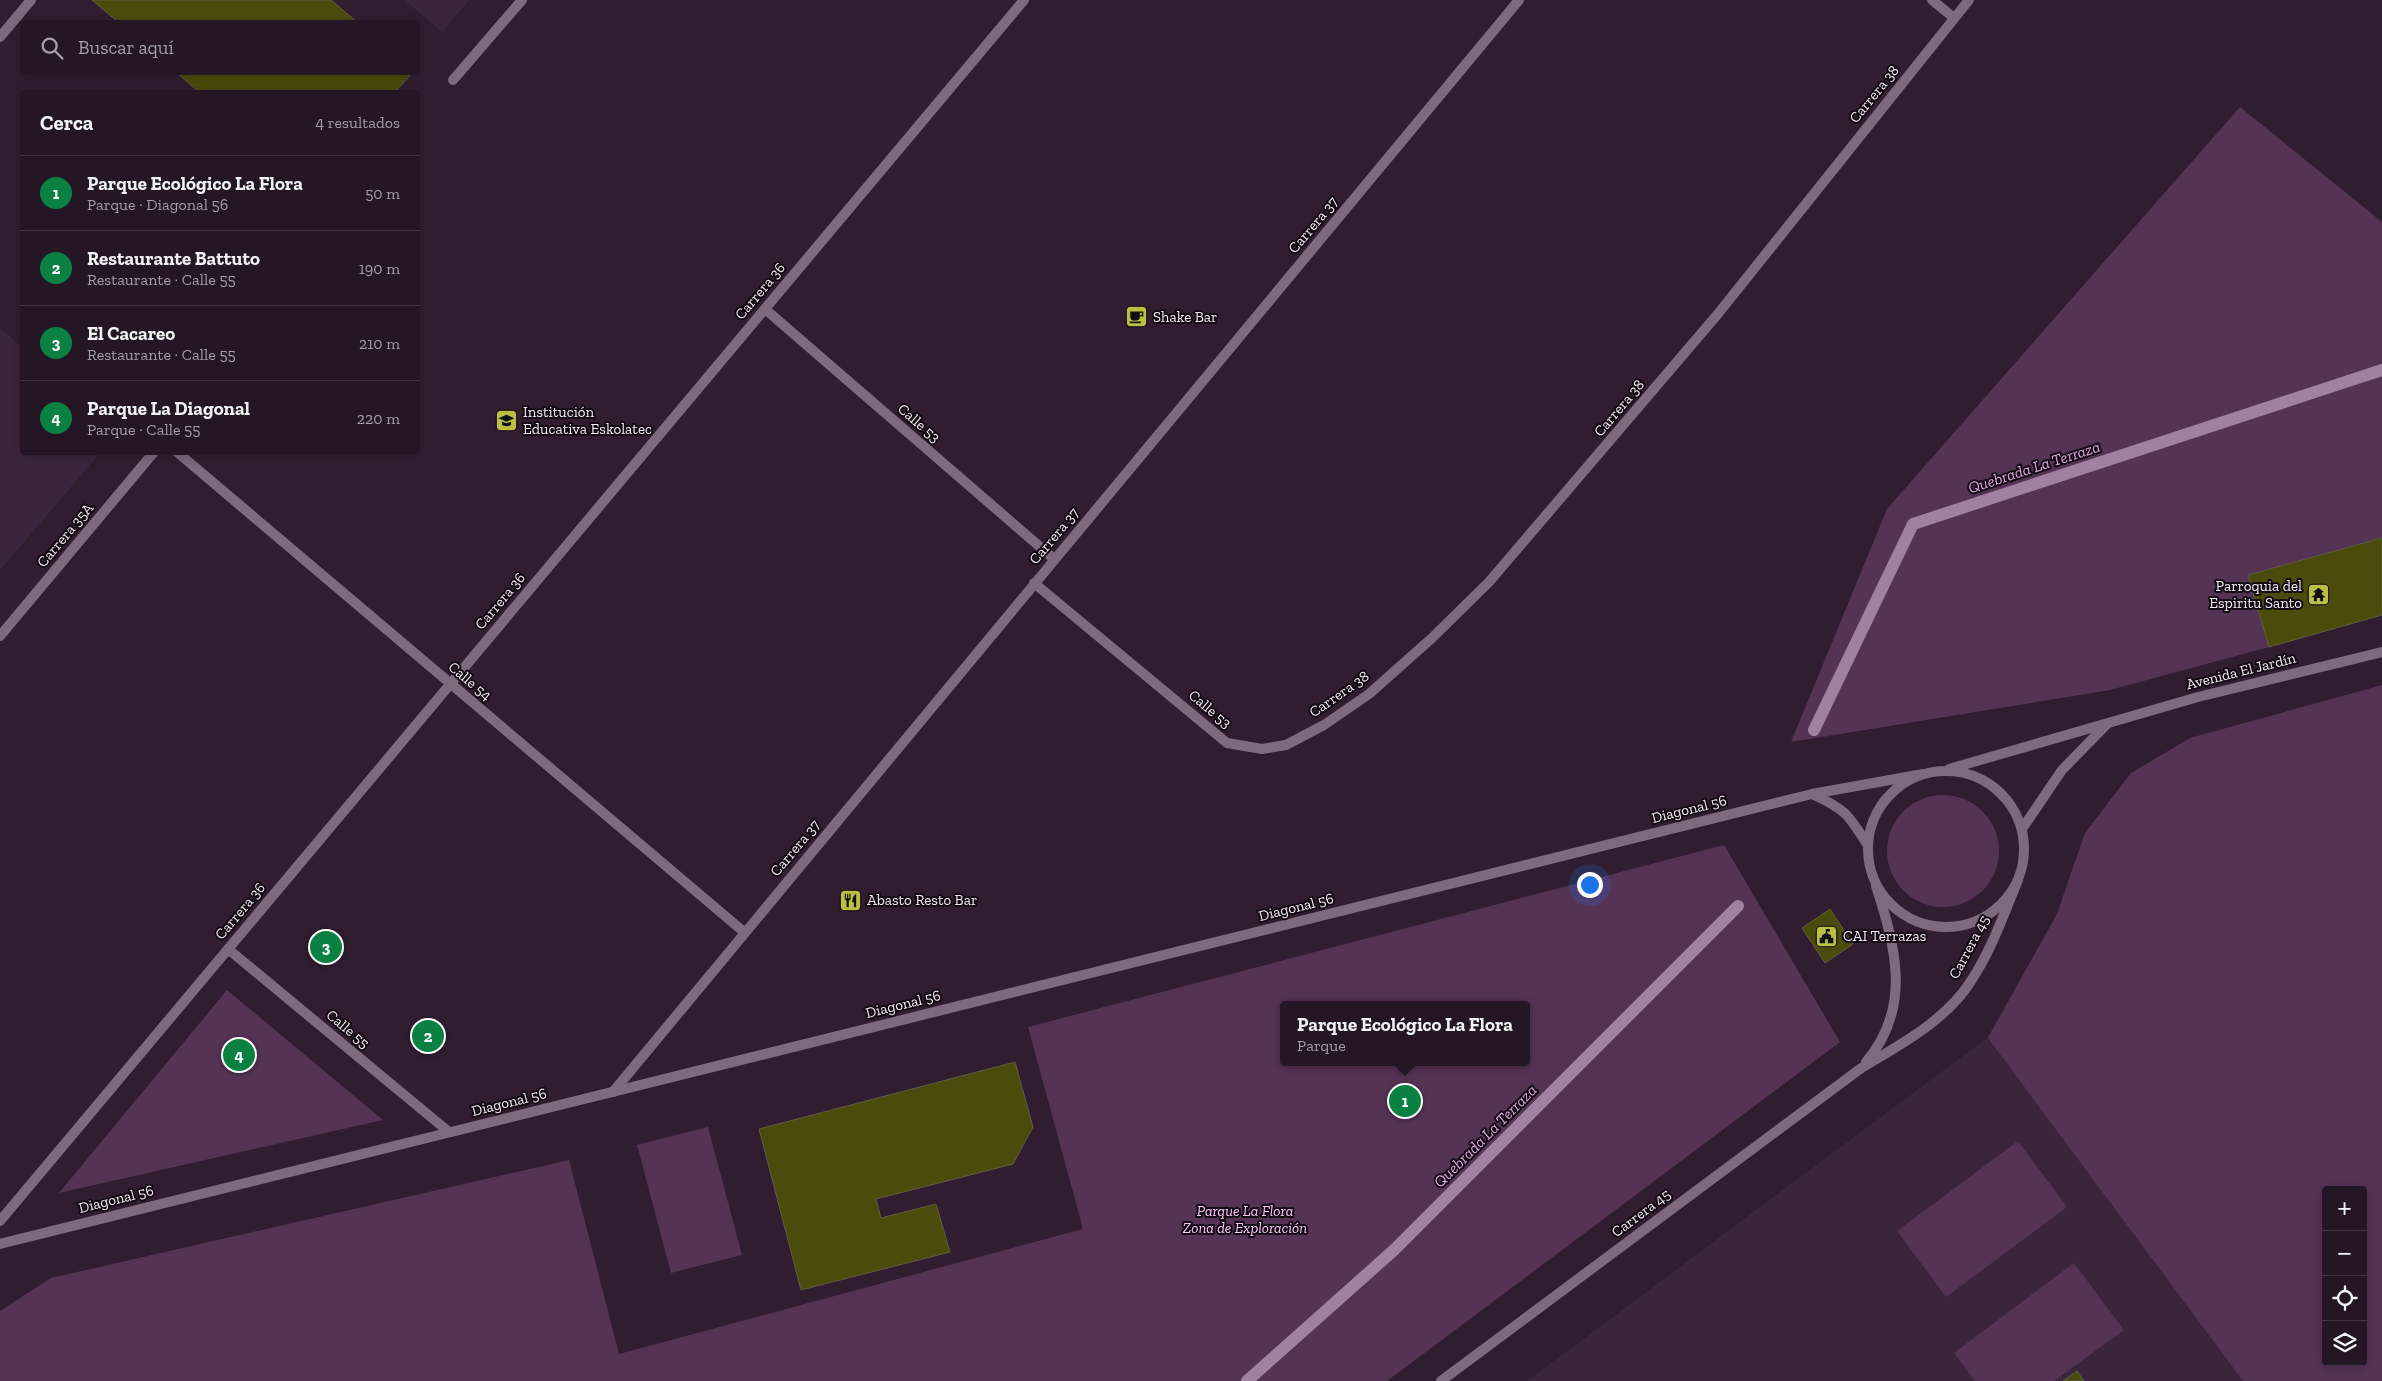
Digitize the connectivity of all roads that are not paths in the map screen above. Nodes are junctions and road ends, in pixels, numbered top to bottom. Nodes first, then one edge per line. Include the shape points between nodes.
1 (31, 0) edge
2 (522, 0) edge
3 (1024, 0) edge
4 (1519, 0) edge
5 (1932, 0) edge
6 (1969, 0) edge
7 (1954, 18) junction
8 (0, 37) edge
9 (453, 80) dead end
10 (765, 309) junction
11 (151, 455) edge
12 (181, 455) edge
13 (1054, 559) junction
14 (1034, 583) junction
15 (0, 636) edge
16 (2382, 652) edge
17 (451, 684) junction
18 (2108, 723) junction
19 (1227, 743) joint
20 (1944, 771) junction
21 (1923, 774) junction
22 (1812, 794) junction
23 (2022, 829) junction
24 (1867, 844) junction
25 (2018, 880) junction
26 (1876, 886) junction
27 (744, 932) junction
28 (228, 949) junction
29 (1860, 1069) junction
30 (613, 1092) junction
31 (449, 1132) junction
32 (0, 1221) edge
33 (0, 1244) edge
34 (1441, 1381) edge

1 - 8 street
2 - 9 street
3 - 10 street, Carrera 36
4 - 13 street, Carrera 37
5 - 7 street
6 - 7 street, Carrera 38
7 - 19 street, Carrera 38 via 1717,315 1488,582 1432,638 1368,694 1324,725 1286,745 1262,749
10 - 13 street, Calle 53
10 - 17 street, Carrera 36
11 - 15 street, Carrera 35A
12 - 17 street, Calle 54
13 - 14 street, Carrera 37
14 - 19 street, Calle 53
14 - 27 street, Carrera 37
16 - 18 street, Avenida El Jardín via 2198,697
17 - 27 street, Calle 54
17 - 28 street, Carrera 36
18 - 20 street, Avenida El Jardín
18 - 23 street, Avenida El Jardín via 2062,770
20 - 21 street
20 - 23 street via 1970,774 1993,786 2011,806
21 - 22 street, Diagonal 56
21 - 24 street via 1903,783 1887,797 1877,810
22 - 24 street via 1837,806 1851,819
22 - 30 street, Diagonal 56
23 - 25 street via 2025,855
24 - 26 street via 1869,866
25 - 26 street via 2005,902 1986,918 1962,926 1936,928 1912,920 1891,906
25 - 29 street, Carrera 45 via 1971,983 1916,1035
26 - 29 street, Carrera 45 via 1890,928 1896,964 1896,1002 1887,1031
27 - 30 street, Carrera 37
28 - 31 street, Calle 55
28 - 32 street, Carrera 36
29 - 34 street, Carrera 45
30 - 31 street, Diagonal 56
31 - 33 street, Diagonal 56

